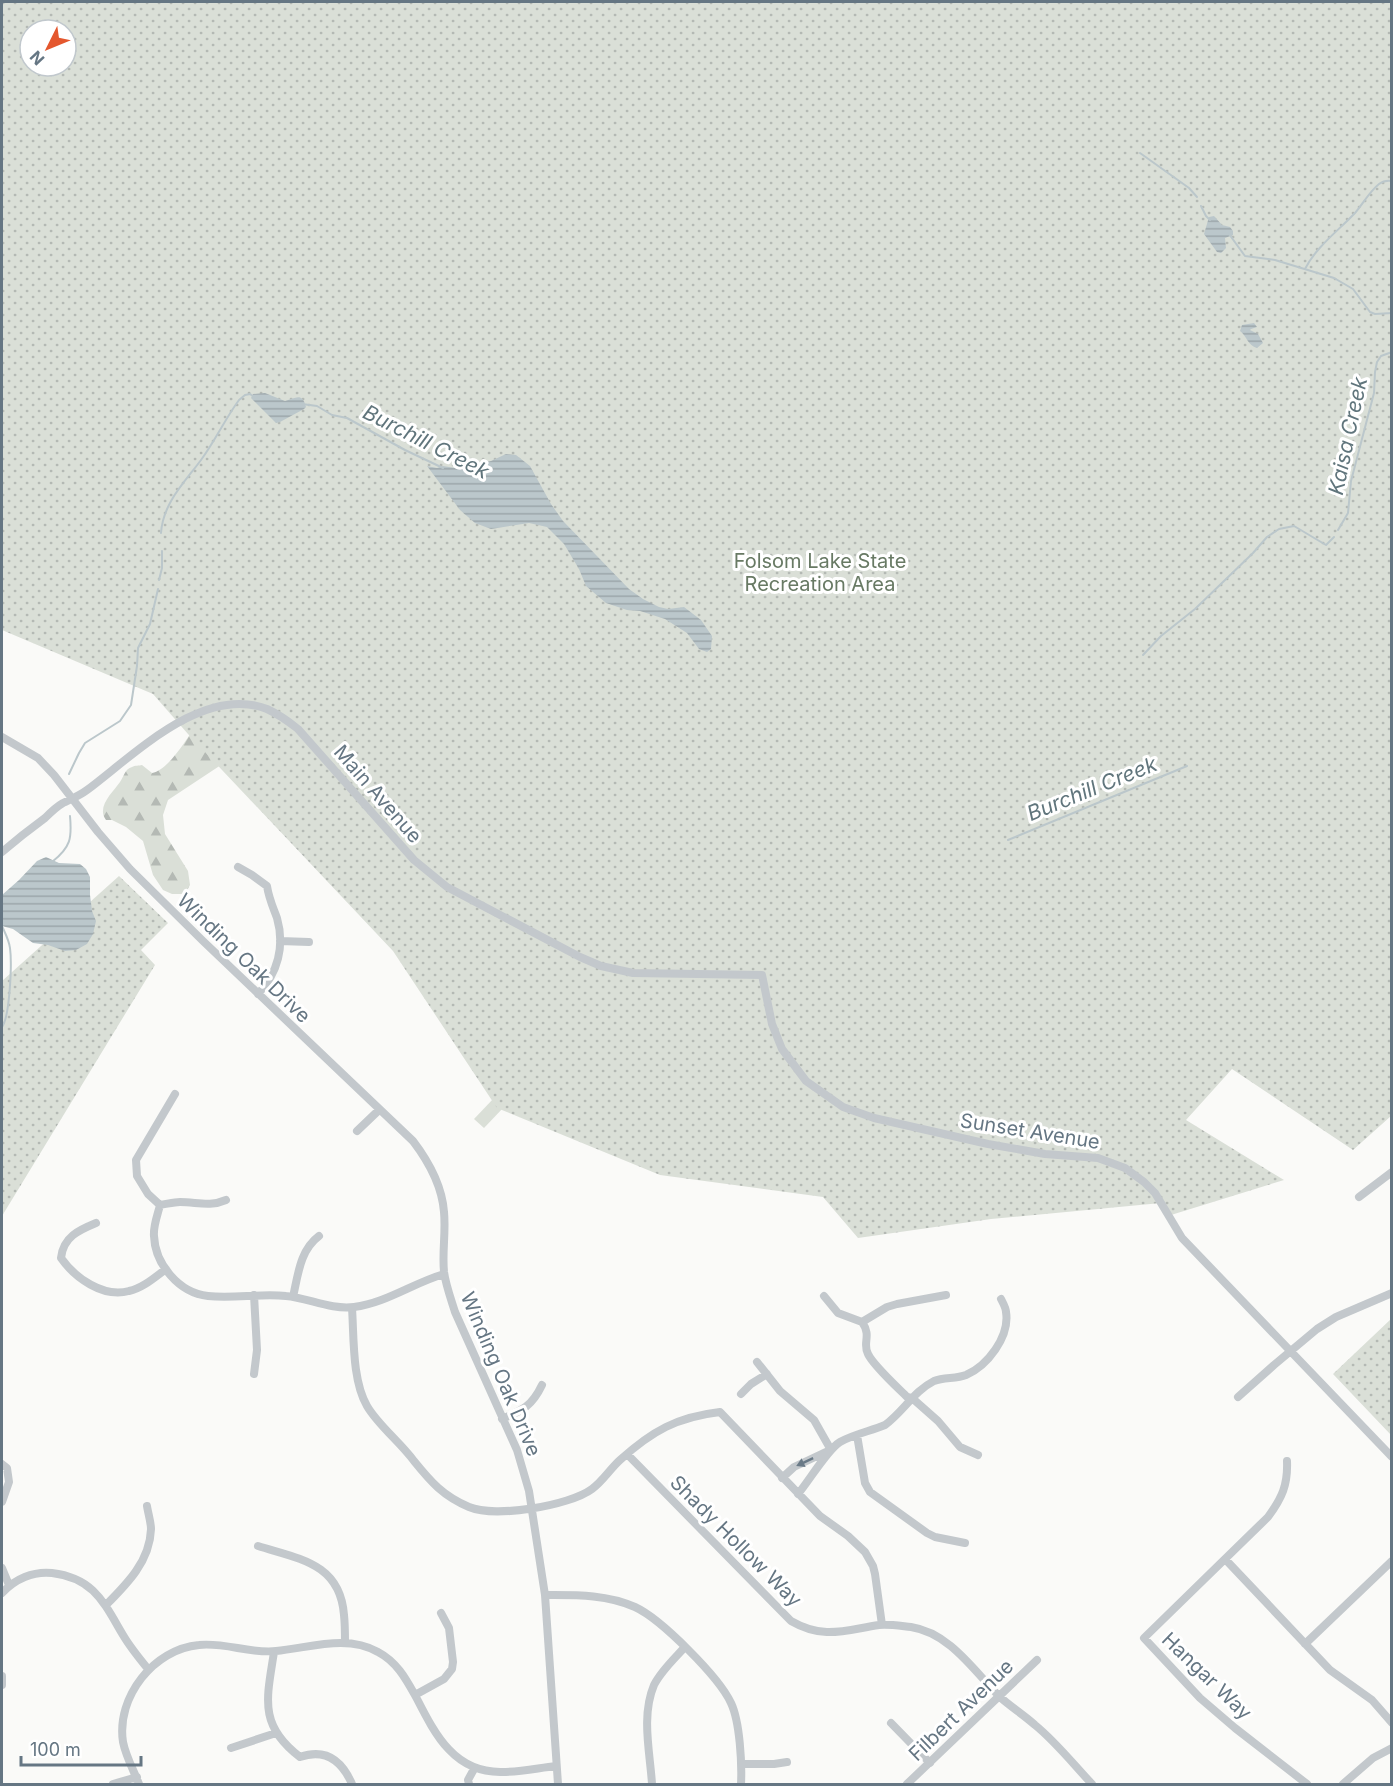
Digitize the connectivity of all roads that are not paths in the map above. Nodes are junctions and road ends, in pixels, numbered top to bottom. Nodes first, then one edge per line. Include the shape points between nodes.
1 (2, 737) edge
2 (72, 799) junction
3 (2, 852) edge
4 (238, 867) dead end
5 (280, 941) junction
6 (309, 942) dead end
7 (762, 975) joint
8 (258, 994) junction
9 (174, 1094) dead end
10 (379, 1110) junction
11 (357, 1131) dead end
12 (1392, 1172) edge
13 (1359, 1197) dead end
14 (226, 1200) dead end
15 (160, 1204) junction
16 (96, 1223) dead end
17 (320, 1236) dead end
18 (166, 1269) junction
19 (444, 1274) junction
20 (1392, 1293) edge
21 (254, 1295) junction
22 (946, 1295) dead end
23 (824, 1296) dead end
24 (293, 1297) junction
25 (1001, 1299) dead end
26 (352, 1308) junction
27 (862, 1322) junction
28 (1292, 1351) junction
29 (756, 1362) dead end
30 (254, 1374) dead end
31 (767, 1374) junction
32 (543, 1384) dead end
33 (741, 1394) dead end
34 (1238, 1397) dead end
35 (912, 1398) junction
36 (502, 1419) junction
37 (857, 1436) junction
38 (831, 1450) junction
39 (627, 1454) junction
40 (978, 1455) dead end
41 (1392, 1457) edge
42 (1287, 1461) dead end
43 (2, 1464) edge
44 (782, 1478) junction
45 (798, 1494) junction
46 (2, 1502) edge
47 (147, 1506) dead end
48 (532, 1508) junction
49 (965, 1543) dead end
50 (258, 1546) dead end
51 (1225, 1559) junction
52 (1392, 1561) edge
53 (2, 1568) edge
54 (9, 1585) junction
55 (2, 1593) edge
56 (545, 1595) junction
57 (106, 1605) junction
58 (441, 1613) dead end
59 (882, 1625) junction
60 (345, 1643) junction
61 (1305, 1644) junction
62 (684, 1648) junction
63 (274, 1652) junction
64 (1037, 1660) dead end
65 (148, 1669) junction
66 (415, 1695) junction
67 (1000, 1696) junction
68 (891, 1723) dead end
69 (1392, 1723) edge
70 (276, 1734) junction
71 (231, 1748) dead end
72 (1392, 1748) edge
73 (787, 1762) dead end
74 (930, 1763) junction
75 (741, 1764) junction
76 (556, 1766) junction
77 (474, 1768) junction
78 (138, 1781) edge
79 (113, 1785) edge
80 (352, 1785) edge
81 (469, 1785) edge
82 (558, 1785) edge
83 (652, 1785) edge
84 (741, 1785) edge
85 (907, 1785) edge
86 (1092, 1785) edge
87 (1307, 1785) edge
88 (1343, 1785) edge

1 - 2 street, Winding Oak Drive via 38,758
2 - 3 street, Main Avenue
2 - 7 street, Main Avenue via 183,720 225,705 258,707 298,729 414,860 447,887 496,914 580,957 620,971
2 - 8 street, Winding Oak Drive via 130,869
4 - 5 street via 267,886
5 - 6 street
5 - 8 street via 275,970
7 - 28 street, Sunset Avenue via 772,1024 782,1049 806,1082 820,1092 843,1107 874,1118 988,1144 1098,1158 1125,1168 1155,1193 1182,1238
8 - 10 street, Winding Oak Drive
9 - 15 street via 136,1160 137,1176
10 - 11 street
10 - 19 street, Winding Oak Drive via 422,1152 438,1183 445,1213
12 - 13 street
14 - 15 street via 203,1205
15 - 18 street via 154,1236
16 - 18 street via 74,1234 65,1244 61,1258 75,1274 96,1288 114,1293 130,1291
17 - 24 street via 304,1254
18 - 21 street via 185,1288 201,1295
19 - 26 street via 385,1300
19 - 36 street, Winding Oak Drive via 455,1312
20 - 28 street via 1336,1317
21 - 24 street
21 - 30 street
22 - 27 street via 887,1307
23 - 27 street via 838,1312
24 - 26 street
25 - 35 street via 1006,1312 996,1350 981,1366 963,1376 932,1382
26 - 48 street via 357,1374 367,1406 429,1480 447,1496 472,1508
27 - 35 street via 869,1356 906,1397
28 - 34 street
28 - 41 street, Sunset Avenue
29 - 31 street
31 - 33 street
31 - 38 street via 780,1391 814,1420
32 - 36 street via 529,1406
35 - 37 street via 885,1425
35 - 40 street via 960,1447
36 - 48 street, Winding Oak Drive via 517,1450
37 - 38 street
37 - 49 street via 865,1484 870,1491 927,1533
38 -> 44 street via 794,1467
38 - 45 street
39 - 44 street via 665,1427 720,1412
39 - 48 street via 591,1491
39 - 59 street, Shady Hollow Way via 791,1621 808,1630 828,1633
42 - 51 street via 1287,1480 1278,1504
43 - 46 street via 7,1468 9,1482
44 - 45 street
45 - 59 street via 865,1552 873,1566
47 - 57 street via 151,1528 145,1553 126,1586
48 - 56 street, Winding Oak Drive
50 - 60 street via 312,1563 329,1575 340,1595
51 - 61 street
51 - 87 street, Hangar Way via 1144,1638 1200,1698
52 - 61 street
53 - 54 street
54 - 55 street
54 - 57 street via 44,1572 60,1574 86,1585
56 - 62 street via 591,1596 635,1607 660,1623
56 - 76 street, Winding Oak Drive
57 - 65 street
58 - 66 street via 449,1628 452,1669 444,1679
59 - 67 street, Shady Hollow Way via 913,1627 936,1637 957,1652
60 - 63 street
60 - 66 street via 371,1648 385,1657 400,1670
61 - 69 street via 1330,1670 1372,1700
62 - 75 street via 718,1683 730,1703 736,1717
62 - 83 street via 659,1678 649,1701
63 - 65 street via 198,1645 185,1647
63 - 70 street via 268,1703
64 - 67 street, Filbert Avenue
65 - 78 street via 127,1706 123,1728 126,1754
66 - 77 street via 442,1744
67 - 74 street, Filbert Avenue
67 - 86 street, Shady Hollow Way via 1036,1726
68 - 74 street
70 - 71 street
70 - 80 street via 300,1757 311,1753 331,1757
72 - 88 street via 1373,1758
73 - 75 street
74 - 85 street, Filbert Avenue
75 - 84 street
76 - 77 street via 501,1772
76 - 82 street, Winding Oak Drive
77 - 81 street
78 - 79 street

